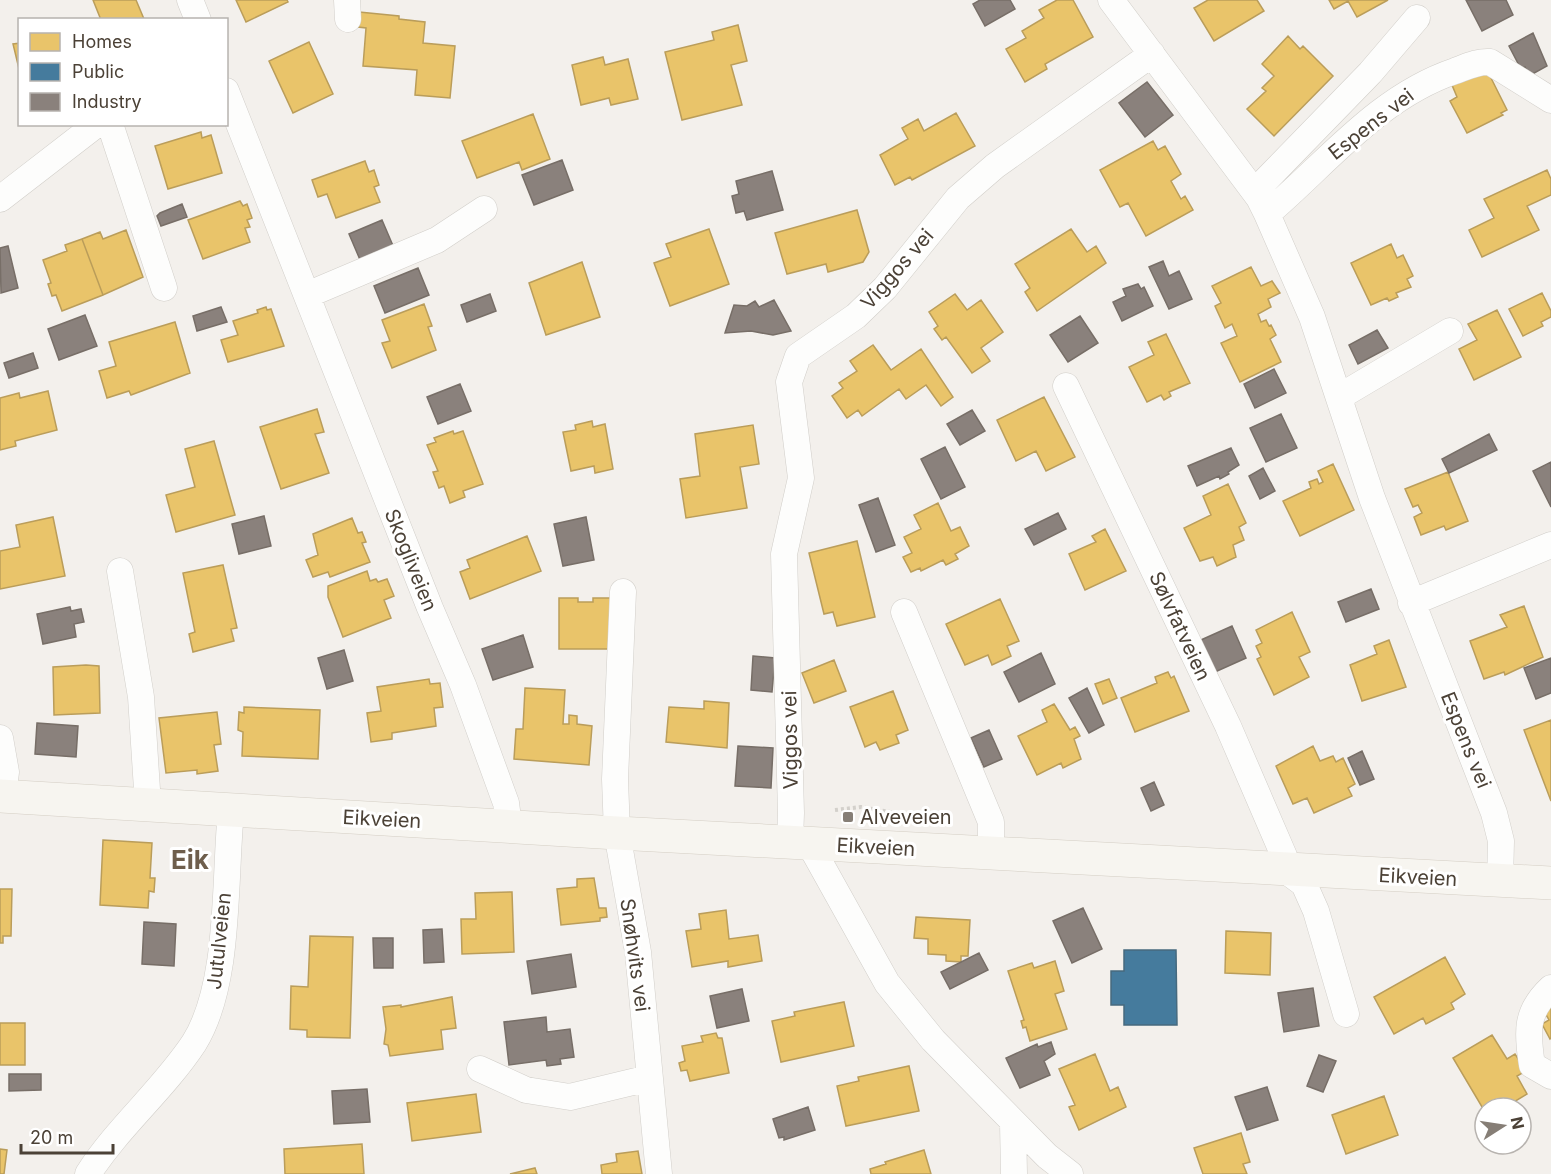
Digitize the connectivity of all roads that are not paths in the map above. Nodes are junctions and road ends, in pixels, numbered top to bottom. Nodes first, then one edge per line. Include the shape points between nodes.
1 (190, 0) edge
2 (1111, 0) edge
3 (197, 18) edge
4 (1418, 18) dead end
5 (1152, 54) junction
6 (228, 97) edge
7 (1551, 100) edge
8 (94, 126) edge
9 (111, 126) edge
10 (0, 199) edge
11 (1263, 206) junction
12 (484, 209) dead end
13 (164, 288) dead end
14 (307, 295) junction
15 (1450, 331) dead end
16 (1066, 386) dead end
17 (1339, 397) junction
18 (1551, 545) edge
19 (120, 571) dead end
20 (623, 591) dead end
21 (1411, 603) junction
22 (904, 612) dead end
23 (0, 738) edge
24 (1, 796) edge
25 (147, 805) junction
26 (231, 811) junction
27 (508, 826) junction
28 (617, 833) junction
29 (799, 842) junction
30 (991, 853) junction
31 (1285, 870) junction
32 (1500, 882) junction
33 (1551, 883) edge
34 (1551, 988) edge
35 (1346, 1014) dead end
36 (480, 1069) dead end
37 (1551, 1077) edge
38 (649, 1078) junction
39 (1014, 1123) junction
40 (88, 1174) edge
41 (659, 1174) edge
42 (1014, 1174) edge
43 (1071, 1174) edge

1 - 3 street
2 - 5 street, Espens vei
4 - 11 street, Espens vei via 1371,73 1264,182
5 - 11 street, Espens vei
5 - 29 street, Viggos vei via 995,166 958,198 885,288 856,316 798,356 789,382 801,478 784,554 791,790
6 - 14 street, Skogliveien
7 - 11 street, Espens vei via 1490,62 1438,76 1378,113 1296,189
8 - 10 street
9 - 13 street
11 - 17 street, Espens vei via 1312,317
12 - 14 street via 437,240
14 - 27 street, Skogliveien via 463,684 506,803
15 - 17 street
16 - 31 street, Sølvfatveien via 1228,726 1284,856
17 - 21 street, Espens vei
18 - 21 street
19 - 25 street via 141,697
20 - 28 street via 615,779
21 - 32 street, Espens vei via 1494,813 1501,842
22 - 30 street via 991,822
23 - 24 street via 6,772
24 - 25 main road, Eikveien
25 - 26 main road, Eikveien
26 - 27 main road, Eikveien
26 - 40 street, Jutulveien via 214,998 180,1064
27 - 28 main road, Eikveien
28 - 29 main road, Eikveien
28 - 38 street, Snøhvits vei via 638,952
29 - 30 main road, Eikveien
29 - 39 street via 887,983 933,1040
30 - 31 main road, Eikveien
31 - 32 main road, Eikveien
31 - 35 street via 1304,884 1316,911
32 - 33 main road, Eikveien
34 - 37 street via 1541,997 1527,1032 1532,1065
36 - 38 street via 526,1090 570,1097
38 - 41 street, Snøhvits vei
39 - 42 street
39 - 43 street

